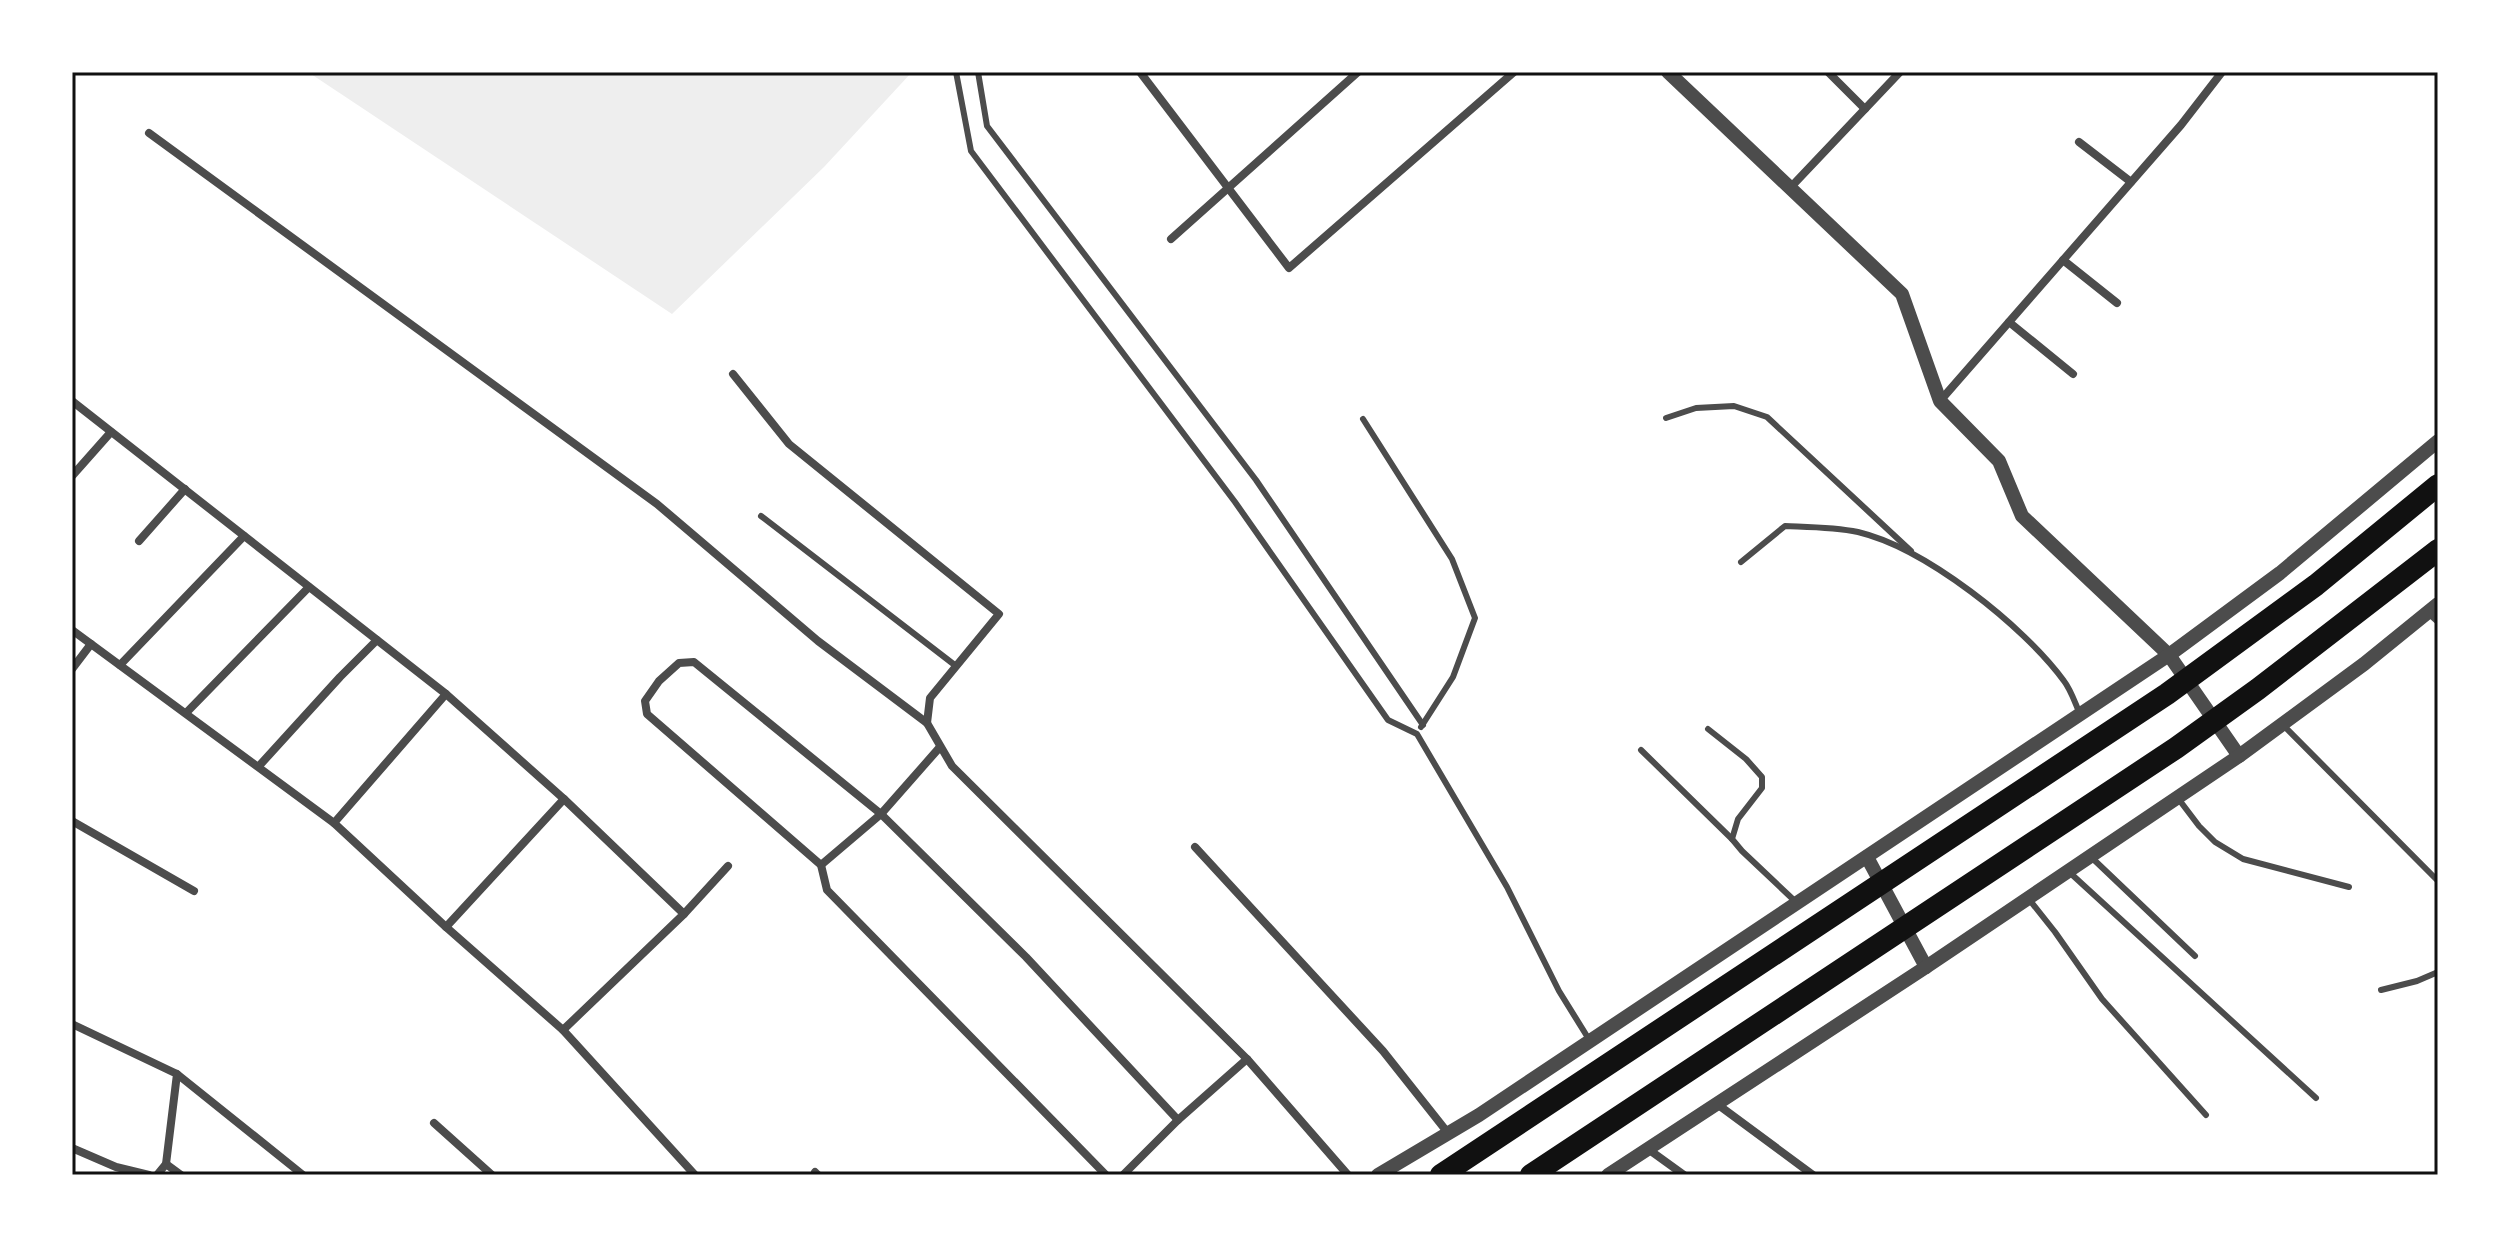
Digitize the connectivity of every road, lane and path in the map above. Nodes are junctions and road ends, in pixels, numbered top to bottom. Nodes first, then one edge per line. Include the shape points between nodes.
1 (956, 72) edge
2 (978, 72) edge
3 (1140, 72) edge
4 (1358, 72) edge
5 (1514, 72) edge
6 (1668, 72) edge
7 (1828, 72) edge
8 (1900, 72) edge
9 (2222, 72) edge
10 (1865, 109) junction
11 (149, 133) dead end
12 (2079, 142) dead end
13 (2131, 182) junction
14 (1230, 188) junction
15 (1790, 188) junction
16 (1171, 239) dead end
17 (2063, 260) junction
18 (2117, 303) dead end
19 (2009, 322) junction
20 (733, 374) dead end
21 (2073, 374) dead end
22 (72, 401) edge
23 (1940, 401) junction
24 (1666, 418) dead end
25 (1363, 419) dead end
26 (111, 432) junction
27 (2438, 441) edge
28 (72, 476) edge
29 (2438, 485) edge
30 (185, 489) junction
31 (761, 516) dead end
32 (244, 536) junction
33 (139, 541) dead end
34 (2438, 550) edge
35 (1913, 554) junction
36 (1741, 562) dead end
37 (309, 587) junction
38 (2434, 613) edge
39 (72, 630) edge
40 (377, 640) junction
41 (91, 644) junction
42 (2169, 655) junction
43 (120, 665) junction
44 (956, 666) junction
45 (72, 669) edge
46 (446, 694) junction
47 (186, 713) junction
48 (2080, 714) junction
49 (927, 723) junction
50 (2282, 724) junction
51 (1423, 725) junction
52 (1708, 729) dead end
53 (1417, 734) junction
54 (940, 747) junction
55 (1641, 750) dead end
56 (2239, 756) junction
57 (259, 766) junction
58 (2177, 797) junction
59 (564, 799) junction
60 (881, 814) junction
61 (72, 821) edge
62 (334, 823) junction
63 (1732, 839) junction
64 (1195, 847) dead end
65 (2090, 856) junction
66 (1867, 857) junction
67 (821, 865) junction
68 (728, 866) dead end
69 (2068, 871) junction
70 (2438, 881) edge
71 (2349, 887) dead end
72 (194, 891) dead end
73 (2028, 898) junction
74 (1797, 903) junction
75 (684, 914) junction
76 (446, 927) junction
77 (2195, 956) dead end
78 (1926, 967) junction
79 (2438, 972) edge
80 (2381, 990) dead end
81 (72, 1024) edge
82 (563, 1030) junction
83 (1590, 1041) junction
84 (1247, 1059) junction
85 (177, 1074) junction
86 (2316, 1098) dead end
87 (1717, 1104) junction
88 (2206, 1115) dead end
89 (1178, 1120) junction
90 (434, 1123) dead end
91 (1448, 1133) junction
92 (72, 1148) edge
93 (1648, 1149) junction
94 (166, 1164) junction
95 (149, 1175) edge
96 (157, 1175) edge
97 (181, 1175) edge
98 (303, 1175) edge
99 (492, 1175) edge
100 (695, 1175) edge
101 (1106, 1175) edge
102 (1123, 1175) edge
103 (1348, 1175) edge
104 (1378, 1175) edge
105 (1441, 1175) edge
106 (1531, 1175) edge
107 (1608, 1175) edge
108 (1684, 1175) edge
109 (1813, 1175) edge

1 - 53 lane via 971,151 1235,502 1388,720
2 - 51 lane via 987,126 1256,480
3 - 14 street
4 - 14 street
5 - 14 street via 1289,268
6 - 15 street
7 - 10 street
8 - 10 street
9 - 13 street
10 - 15 street
11 - 49 street via 657,504 818,641
12 - 13 street
13 - 17 street
14 - 16 street
15 - 23 street via 1902,294
17 - 18 street
17 - 19 street
19 - 21 street
19 - 23 street
20 - 44 street via 789,444 999,614
22 - 26 street
23 - 42 street via 1999,461 2022,516
24 - 35 lane via 1696,408 1734,406 1767,417
25 - 51 lane via 1452,559 1475,618 1453,677
26 - 28 street
26 - 30 street
27 - 42 street via 2280,573
29 - 105 highway via 2316,585 2167,694
30 - 32 street
30 - 33 street
31 - 44 lane
32 - 37 street
32 - 43 street
34 - 106 highway via 2176,748
35 - 36 lane via 1860,533 1785,526
35 - 48 lane via 1978,598 2037,649 2066,683
37 - 40 street
37 - 47 street
38 - 50 street
39 - 41 street
40 - 46 street
40 - 57 street
41 - 43 street
41 - 45 street
42 - 48 street
42 - 56 street
43 - 47 street
44 - 49 street via 930,698
46 - 59 street
46 - 62 street
47 - 57 street
48 - 66 street
49 - 54 street
50 - 56 street
50 - 70 lane
51 - 53 lane
52 - 63 lane via 1762,777 1762,788 1738,819
53 - 83 lane
54 - 60 street
54 - 84 street via 952,766
55 - 63 lane
56 - 58 street
57 - 62 street
58 - 65 street
58 - 71 lane via 2215,842 2243,859
59 - 75 street
59 - 76 street
60 - 67 street
60 - 67 street via 694,662 679,663 645,701 647,714
60 - 89 street via 1026,957
61 - 72 street
62 - 76 street
63 - 74 lane
64 - 91 street via 1383,1051
65 - 69 street
65 - 77 lane
66 - 74 street
66 - 78 street
67 - 101 street via 827,890
68 - 75 street
69 - 73 street
69 - 86 lane
73 - 78 street
73 - 88 lane via 2102,999
74 - 83 street
75 - 82 street
76 - 82 street
78 - 87 street
79 - 80 lane
81 - 85 street
82 - 100 street
83 - 91 street
84 - 89 street
84 - 103 street
85 - 94 street
85 - 98 street
87 - 93 street
87 - 109 street
89 - 102 street
90 - 99 street
91 - 104 street
92 - 95 street
93 - 107 street
93 - 108 street
94 - 96 street
94 - 97 street

